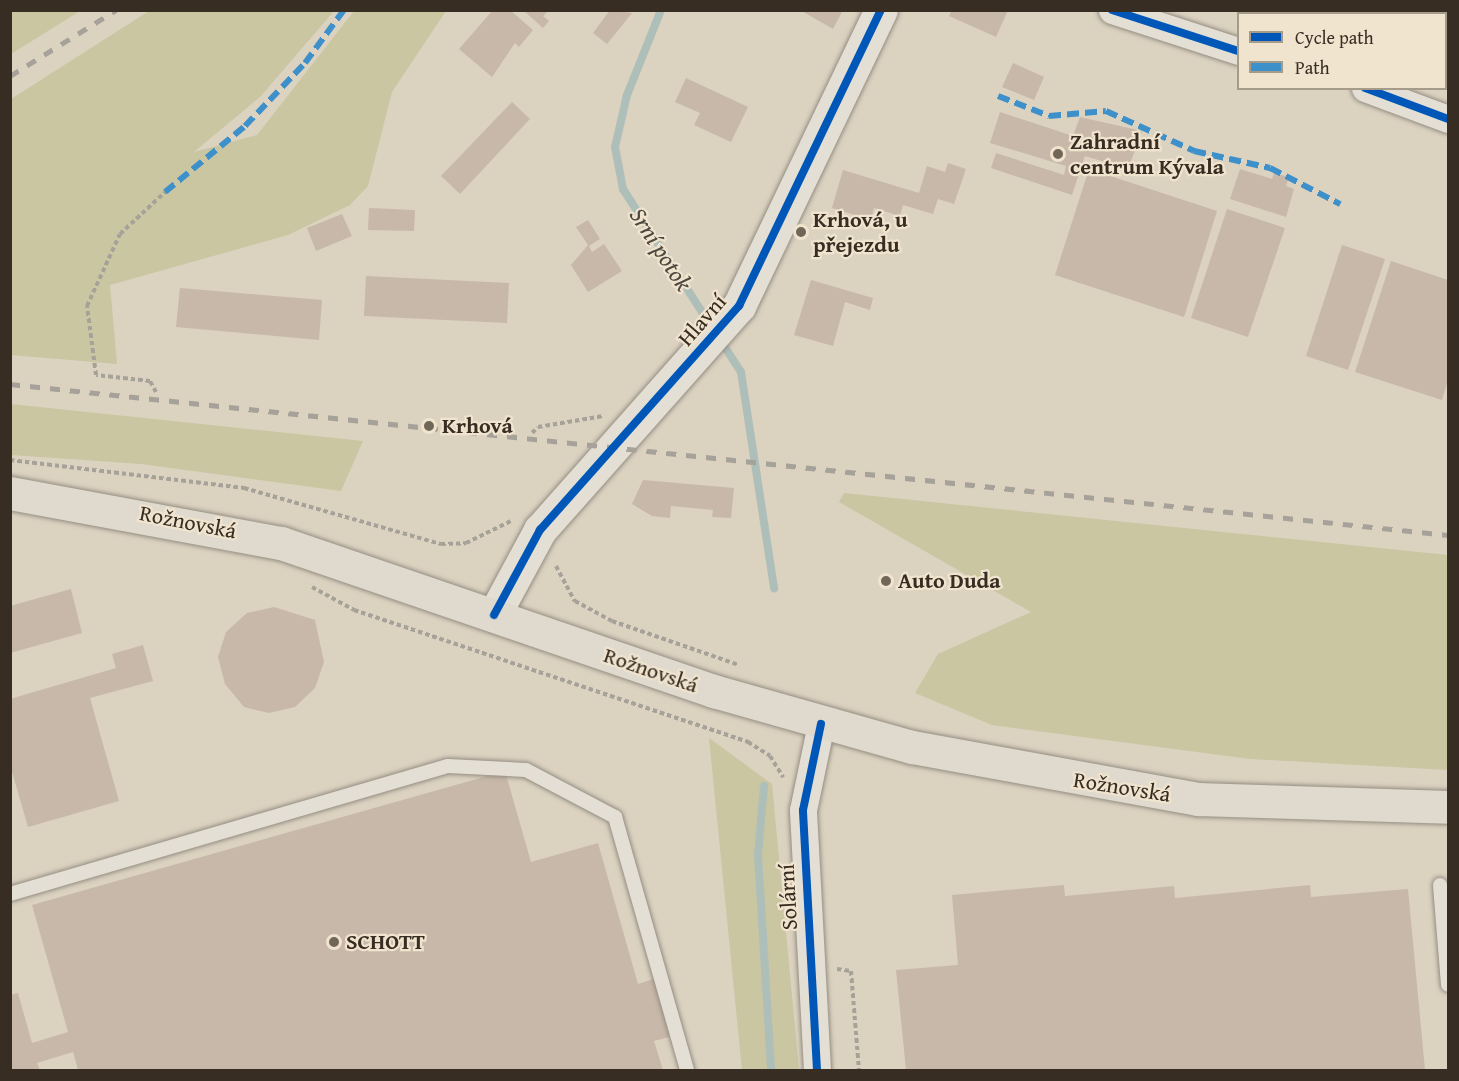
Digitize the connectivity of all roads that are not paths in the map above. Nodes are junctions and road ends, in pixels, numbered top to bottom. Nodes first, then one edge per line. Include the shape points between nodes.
1 (881, 10) edge
2 (1112, 10) edge
3 (1237, 50) edge
4 (1370, 90) edge
5 (1449, 119) edge
6 (10, 493) edge
7 (494, 615) junction
8 (821, 724) junction
9 (1449, 807) edge
10 (1440, 885) dead end
11 (10, 894) edge
12 (1449, 985) edge
13 (687, 1071) edge
14 (817, 1071) edge

1 - 7 street, Hlavní via 761,268 719,330 547,522 524,553
2 - 3 street
4 - 5 street
6 - 7 main road, Rožnovská via 271,540
7 - 8 main road, Rožnovská
8 - 9 main road, Rožnovská via 1138,791 1301,805
8 - 14 street, Solární via 803,810
10 - 12 lane
11 - 13 lane via 448,766 526,770 615,817

